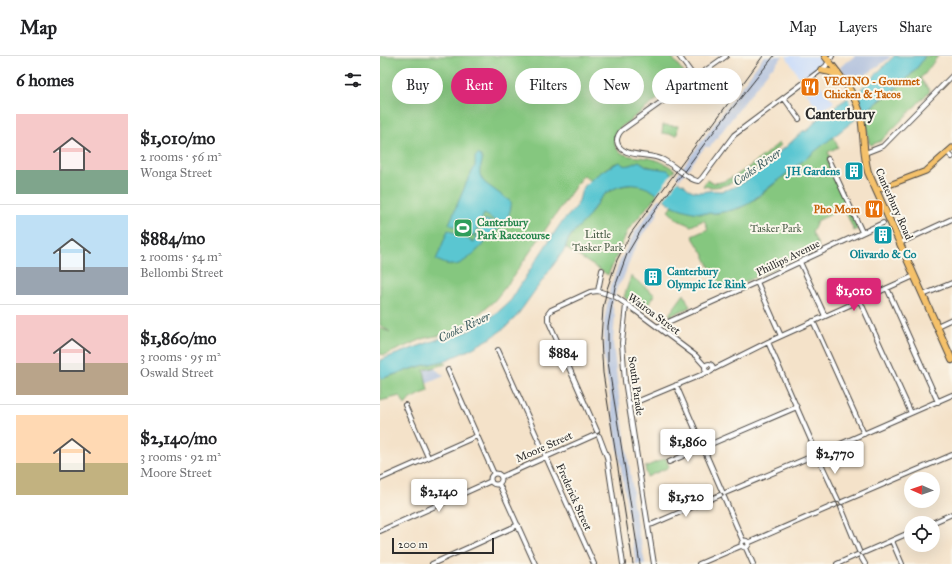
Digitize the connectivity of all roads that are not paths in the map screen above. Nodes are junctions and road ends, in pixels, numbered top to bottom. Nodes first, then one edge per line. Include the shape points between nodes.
1 (679, 56) edge
2 (726, 56) edge
3 (829, 58) edge
4 (688, 68) edge
5 (709, 68) edge
6 (820, 70) junction
7 (840, 76) junction
8 (952, 76) edge
9 (784, 98) junction
10 (658, 104) edge
11 (799, 119) dead end
12 (952, 148) edge
13 (947, 152) junction
14 (865, 153) junction
15 (952, 157) edge
16 (828, 160) dead end
17 (876, 190) junction
18 (952, 219) edge
19 (883, 223) dead end
20 (862, 232) junction
21 (900, 243) junction
22 (800, 262) junction
23 (602, 270) dead end
24 (914, 276) junction
25 (757, 282) junction
26 (952, 283) edge
27 (887, 288) junction
28 (598, 291) junction
29 (923, 295) junction
30 (860, 301) junction
31 (626, 305) junction
32 (824, 316) junction
33 (952, 319) edge
34 (813, 321) junction
35 (937, 326) junction
36 (657, 327) junction
37 (781, 336) junction
38 (768, 342) junction
39 (498, 350) dead end
40 (952, 360) edge
41 (709, 368) junction
42 (448, 370) dead end
43 (676, 384) junction
44 (952, 395) edge
45 (938, 402) junction
46 (406, 405) dead end
47 (629, 406) junction
48 (797, 407) junction
49 (911, 413) junction
50 (597, 434) junction
51 (864, 434) junction
52 (477, 436) junction
53 (703, 447) junction
54 (818, 454) junction
55 (952, 455) edge
56 (428, 457) junction
57 (546, 457) junction
58 (669, 462) dead end
59 (494, 474) junction
60 (501, 477) junction
61 (380, 479) edge
62 (491, 481) junction
63 (499, 484) junction
64 (723, 494) junction
65 (838, 500) junction
66 (842, 502) junction
67 (836, 505) junction
68 (840, 507) junction
69 (952, 514) edge
70 (940, 519) edge
71 (518, 525) junction
72 (648, 525) junction
73 (380, 531) edge
74 (904, 535) edge
75 (892, 541) junction
76 (745, 544) junction
77 (860, 554) junction
78 (432, 564) edge
79 (535, 564) edge
80 (594, 564) edge
81 (623, 564) edge
82 (654, 564) edge
83 (698, 564) edge
84 (753, 564) edge
85 (837, 564) edge
86 (865, 564) edge
87 (902, 564) edge

1 - 4 street
2 - 5 street
3 - 6 street
3 - 7 highway, Canterbury Road
6 - 7 highway
6 - 9 street
7 - 14 highway, Canterbury Road via 857,104
8 - 14 street via 883,146
9 - 10 street via 734,135 702,179 696,181 657,157 624,152 619,147 618,134
9 - 11 street
12 - 13 main road
13 - 15 street
13 - 17 main road via 926,172
14 - 17 highway, Canterbury Road via 868,172
16 - 20 street
17 - 21 highway, Canterbury Road
18 - 21 street
19 - 20 street, Phillips Avenue
20 - 22 street, Phillips Avenue
21 - 24 highway, Canterbury Road
22 - 25 street, Phillips Avenue
22 - 32 street
23 - 28 street
24 - 27 street
24 - 29 highway, Canterbury Road
25 - 36 street, Phillips Avenue
25 - 37 street
26 - 29 street
27 - 30 street
27 - 45 street
28 - 31 street, Wairoa Street
28 - 50 street via 590,292 548,314 548,320
29 - 35 highway, Canterbury Road
30 - 32 street
30 - 49 street
31 - 36 street, Wairoa Street
31 - 47 street, South Parade via 622,343
32 - 34 street
33 - 35 street
34 - 37 street
34 - 51 street
35 - 40 highway, Canterbury Road
36 - 41 street, Wairoa Street
37 - 38 street
38 - 41 street
38 - 48 street
39 - 57 street, Frederick Street
41 - 43 street
42 - 52 street
43 - 47 street
43 - 53 street
44 - 45 street
45 - 49 street
46 - 56 street
47 - 72 street, South Parade
48 - 53 street
48 - 54 street
49 - 51 street
50 - 57 street, Moore Street
50 - 81 street via 607,457
51 - 54 street
52 - 56 street
52 - 59 street
53 - 58 street
53 - 64 street
54 - 64 street
54 - 65 street
55 - 66 street
56 - 61 street
57 - 60 street, Moore Street
57 - 80 street, Frederick Street
59 - 60 street
59 - 62 street
60 - 63 street
62 - 63 street
62 - 73 street
63 - 71 street
64 - 72 street
64 - 76 street
65 - 66 street
65 - 67 street
66 - 68 street
67 - 68 street
67 - 76 street
68 - 77 street
69 - 70 street
71 - 78 street
71 - 79 street
72 - 82 street, South Parade
74 - 75 street
75 - 77 street
75 - 87 street
76 - 83 street
76 - 84 street
77 - 85 street
77 - 86 street

